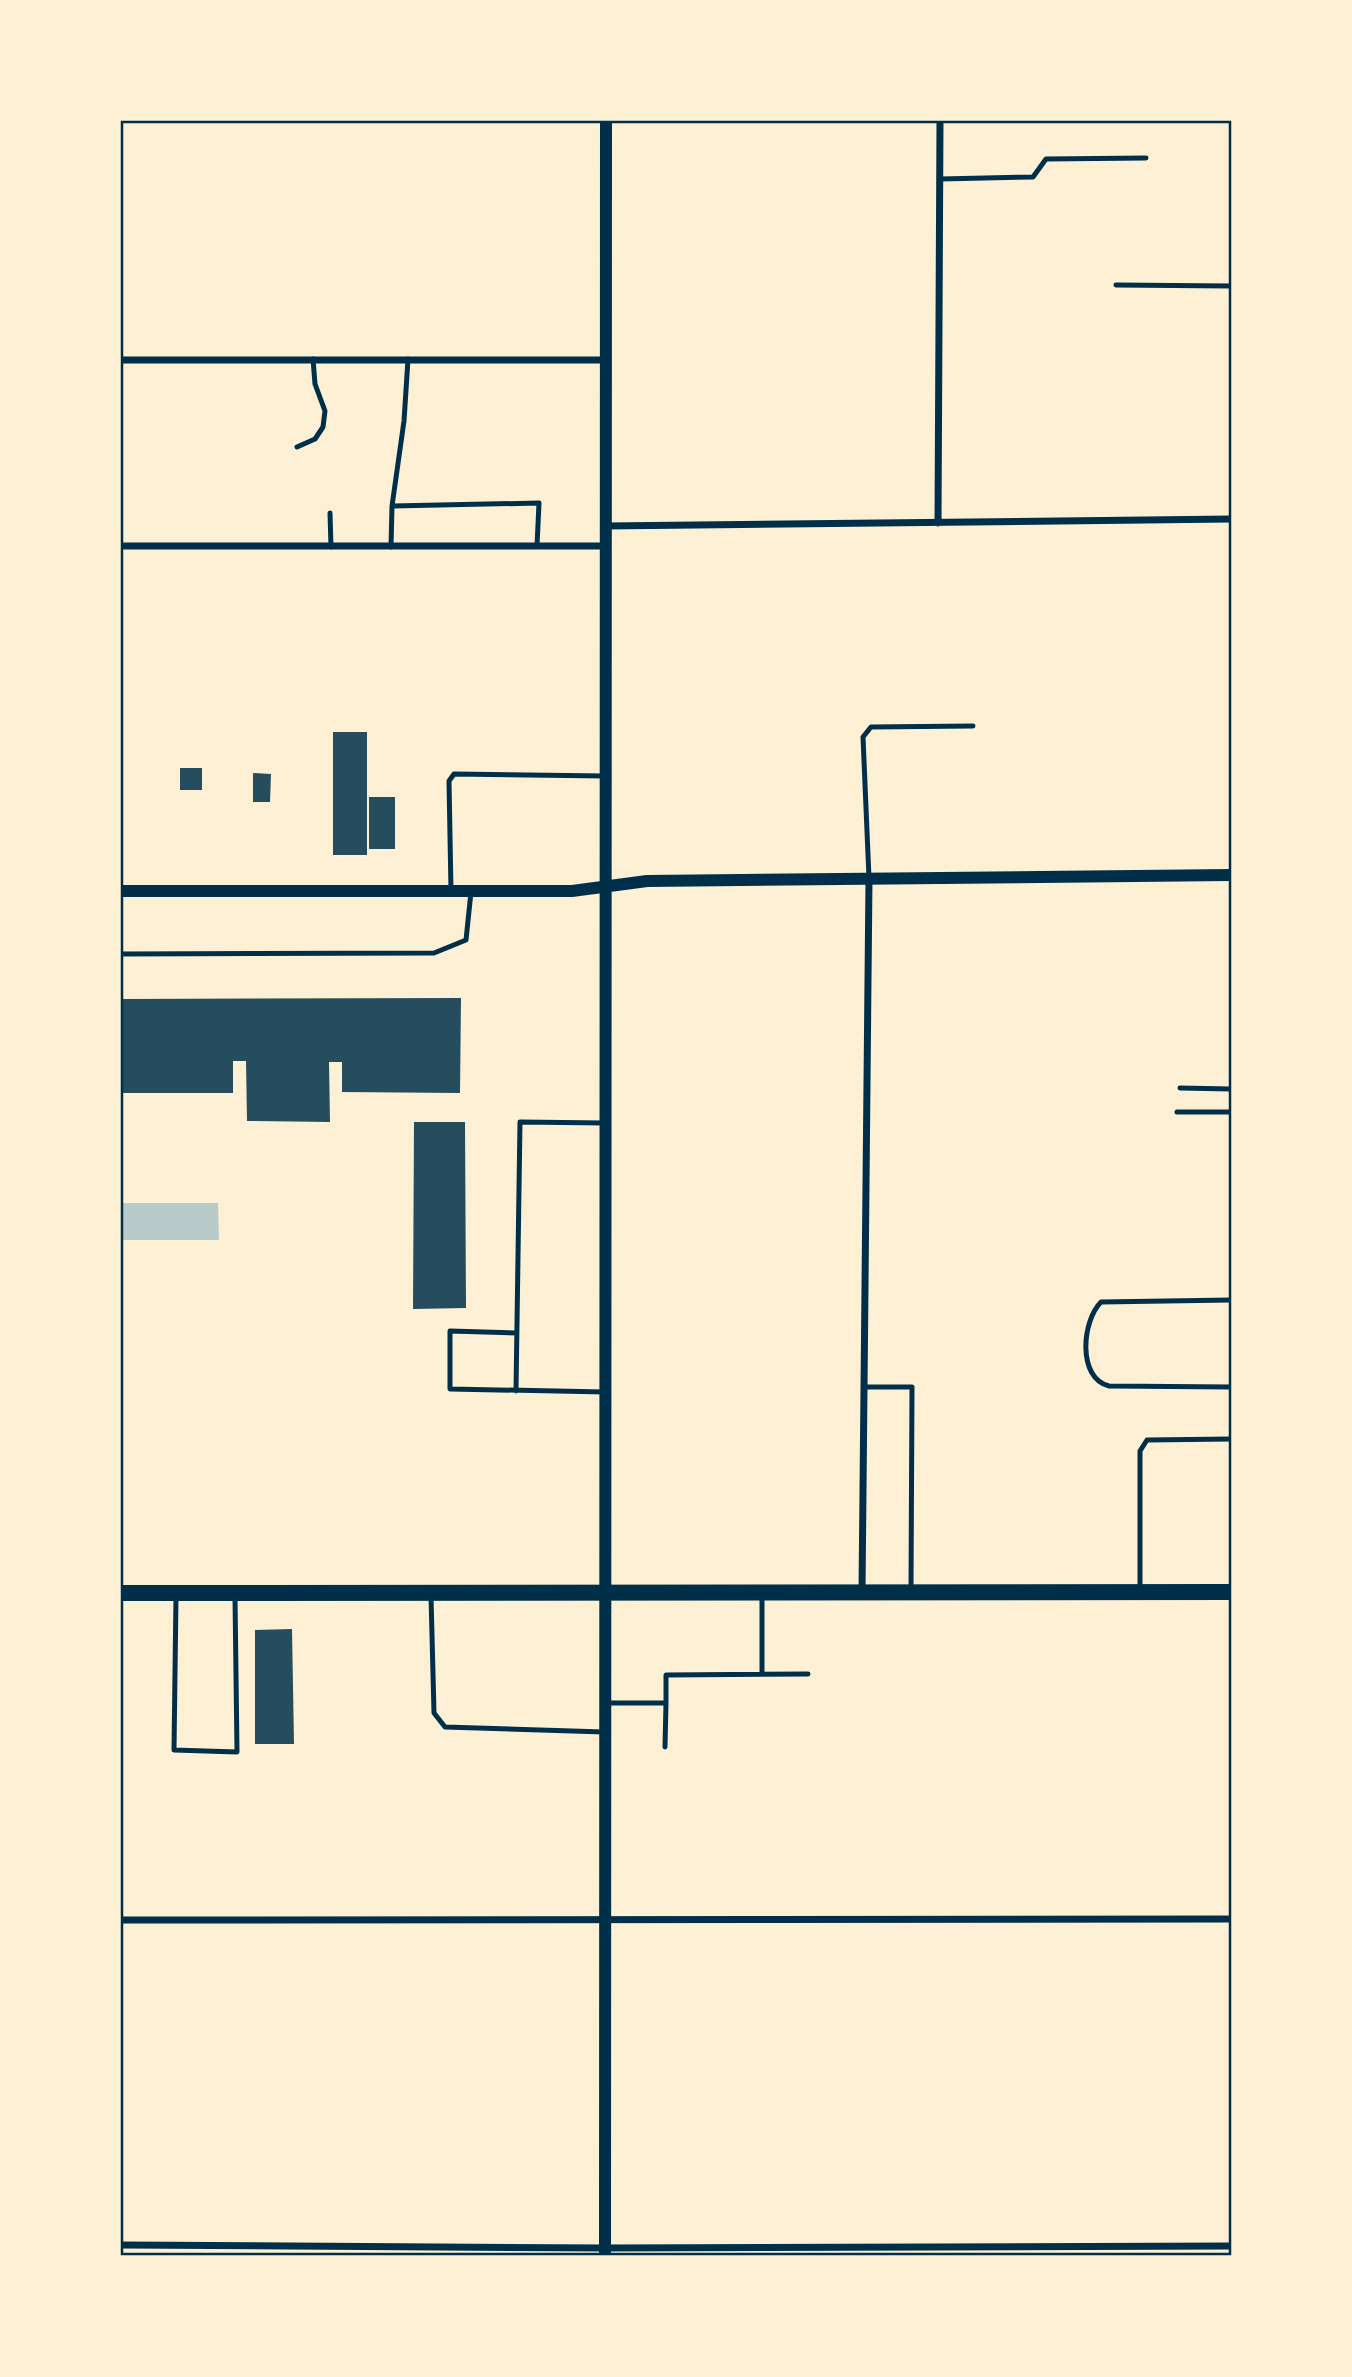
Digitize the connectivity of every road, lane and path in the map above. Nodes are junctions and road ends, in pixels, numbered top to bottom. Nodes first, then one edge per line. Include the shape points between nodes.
1 (606, 121) edge
2 (940, 121) edge
3 (1146, 158) dead end
4 (940, 179) junction
5 (1116, 285) dead end
6 (1231, 286) edge
7 (313, 359) junction
8 (408, 359) junction
9 (121, 360) edge
10 (606, 360) junction
11 (297, 447) dead end
12 (393, 506) junction
13 (330, 513) dead end
14 (1231, 519) edge
15 (938, 523) junction
16 (606, 526) junction
17 (121, 546) edge
18 (537, 546) junction
19 (606, 546) junction
20 (331, 547) junction
21 (391, 547) junction
22 (973, 726) dead end
23 (605, 776) junction
24 (1231, 875) edge
25 (869, 878) junction
26 (605, 886) junction
27 (121, 891) edge
28 (451, 891) junction
29 (471, 891) junction
30 (121, 954) edge
31 (1180, 1088) dead end
32 (1231, 1089) edge
33 (1177, 1112) dead end
34 (1231, 1112) edge
35 (605, 1123) junction
36 (1231, 1300) edge
37 (517, 1332) junction
38 (864, 1387) junction
39 (1231, 1387) edge
40 (516, 1391) junction
41 (605, 1392) junction
42 (1231, 1439) edge
43 (762, 1592) junction
44 (862, 1592) junction
45 (911, 1592) junction
46 (1140, 1592) junction
47 (1231, 1592) edge
48 (121, 1593) edge
49 (176, 1593) junction
50 (235, 1593) junction
51 (431, 1593) junction
52 (604, 1593) junction
53 (762, 1674) junction
54 (808, 1674) dead end
55 (605, 1703) junction
56 (666, 1703) junction
57 (605, 1732) junction
58 (665, 1747) dead end
59 (1231, 1919) edge
60 (121, 1920) edge
61 (605, 1920) junction
62 (121, 2245) edge
63 (280, 2245) junction
64 (1231, 2246) edge
65 (605, 2252) edge
66 (280, 2256) edge

1 - 10 street
2 - 4 street
3 - 4 lane via 1046,159 1033,177
4 - 15 street
5 - 6 lane
7 - 8 street
7 - 9 street
7 - 11 lane via 315,384 325,411 323,427 315,439
8 - 10 street
8 - 12 lane
10 - 16 street
12 - 18 lane via 539,503
12 - 21 lane
13 - 20 lane
14 - 15 street
15 - 16 street
16 - 19 street
17 - 20 street
18 - 19 street
18 - 21 street
19 - 23 street
20 - 21 street
22 - 25 lane via 871,727 863,737
23 - 26 street
23 - 28 lane via 454,774 449,781
24 - 25 street
25 - 26 street via 647,881
25 - 38 street
26 - 29 street via 572,891
26 - 35 street
27 - 28 street
28 - 29 street
29 - 30 lane via 466,940 434,953
31 - 32 lane
33 - 34 lane
35 - 37 lane via 520,1122
35 - 41 street
36 - 39 lane via 1101,1302 1090,1320 1087,1359 1095,1379 1108,1386
37 - 40 lane
37 - 40 lane via 450,1331 450,1390
38 - 44 street
38 - 45 lane via 912,1387
40 - 41 lane
41 - 52 street
42 - 46 lane via 1147,1440 1140,1451
43 - 44 main road
43 - 52 main road
43 - 53 lane
44 - 45 main road
45 - 46 main road
46 - 47 main road
48 - 49 main road
49 - 50 main road
49 - 50 lane via 174,1750 237,1752
50 - 51 main road
51 - 52 main road
51 - 57 lane via 434,1713 444,1727
52 - 55 street
53 - 54 lane
53 - 56 lane via 666,1675
55 - 56 lane
55 - 57 street
56 - 58 lane
57 - 61 street
59 - 61 street
60 - 61 street
61 - 65 street
62 - 63 street
63 - 65 street
63 - 66 street
64 - 65 street

